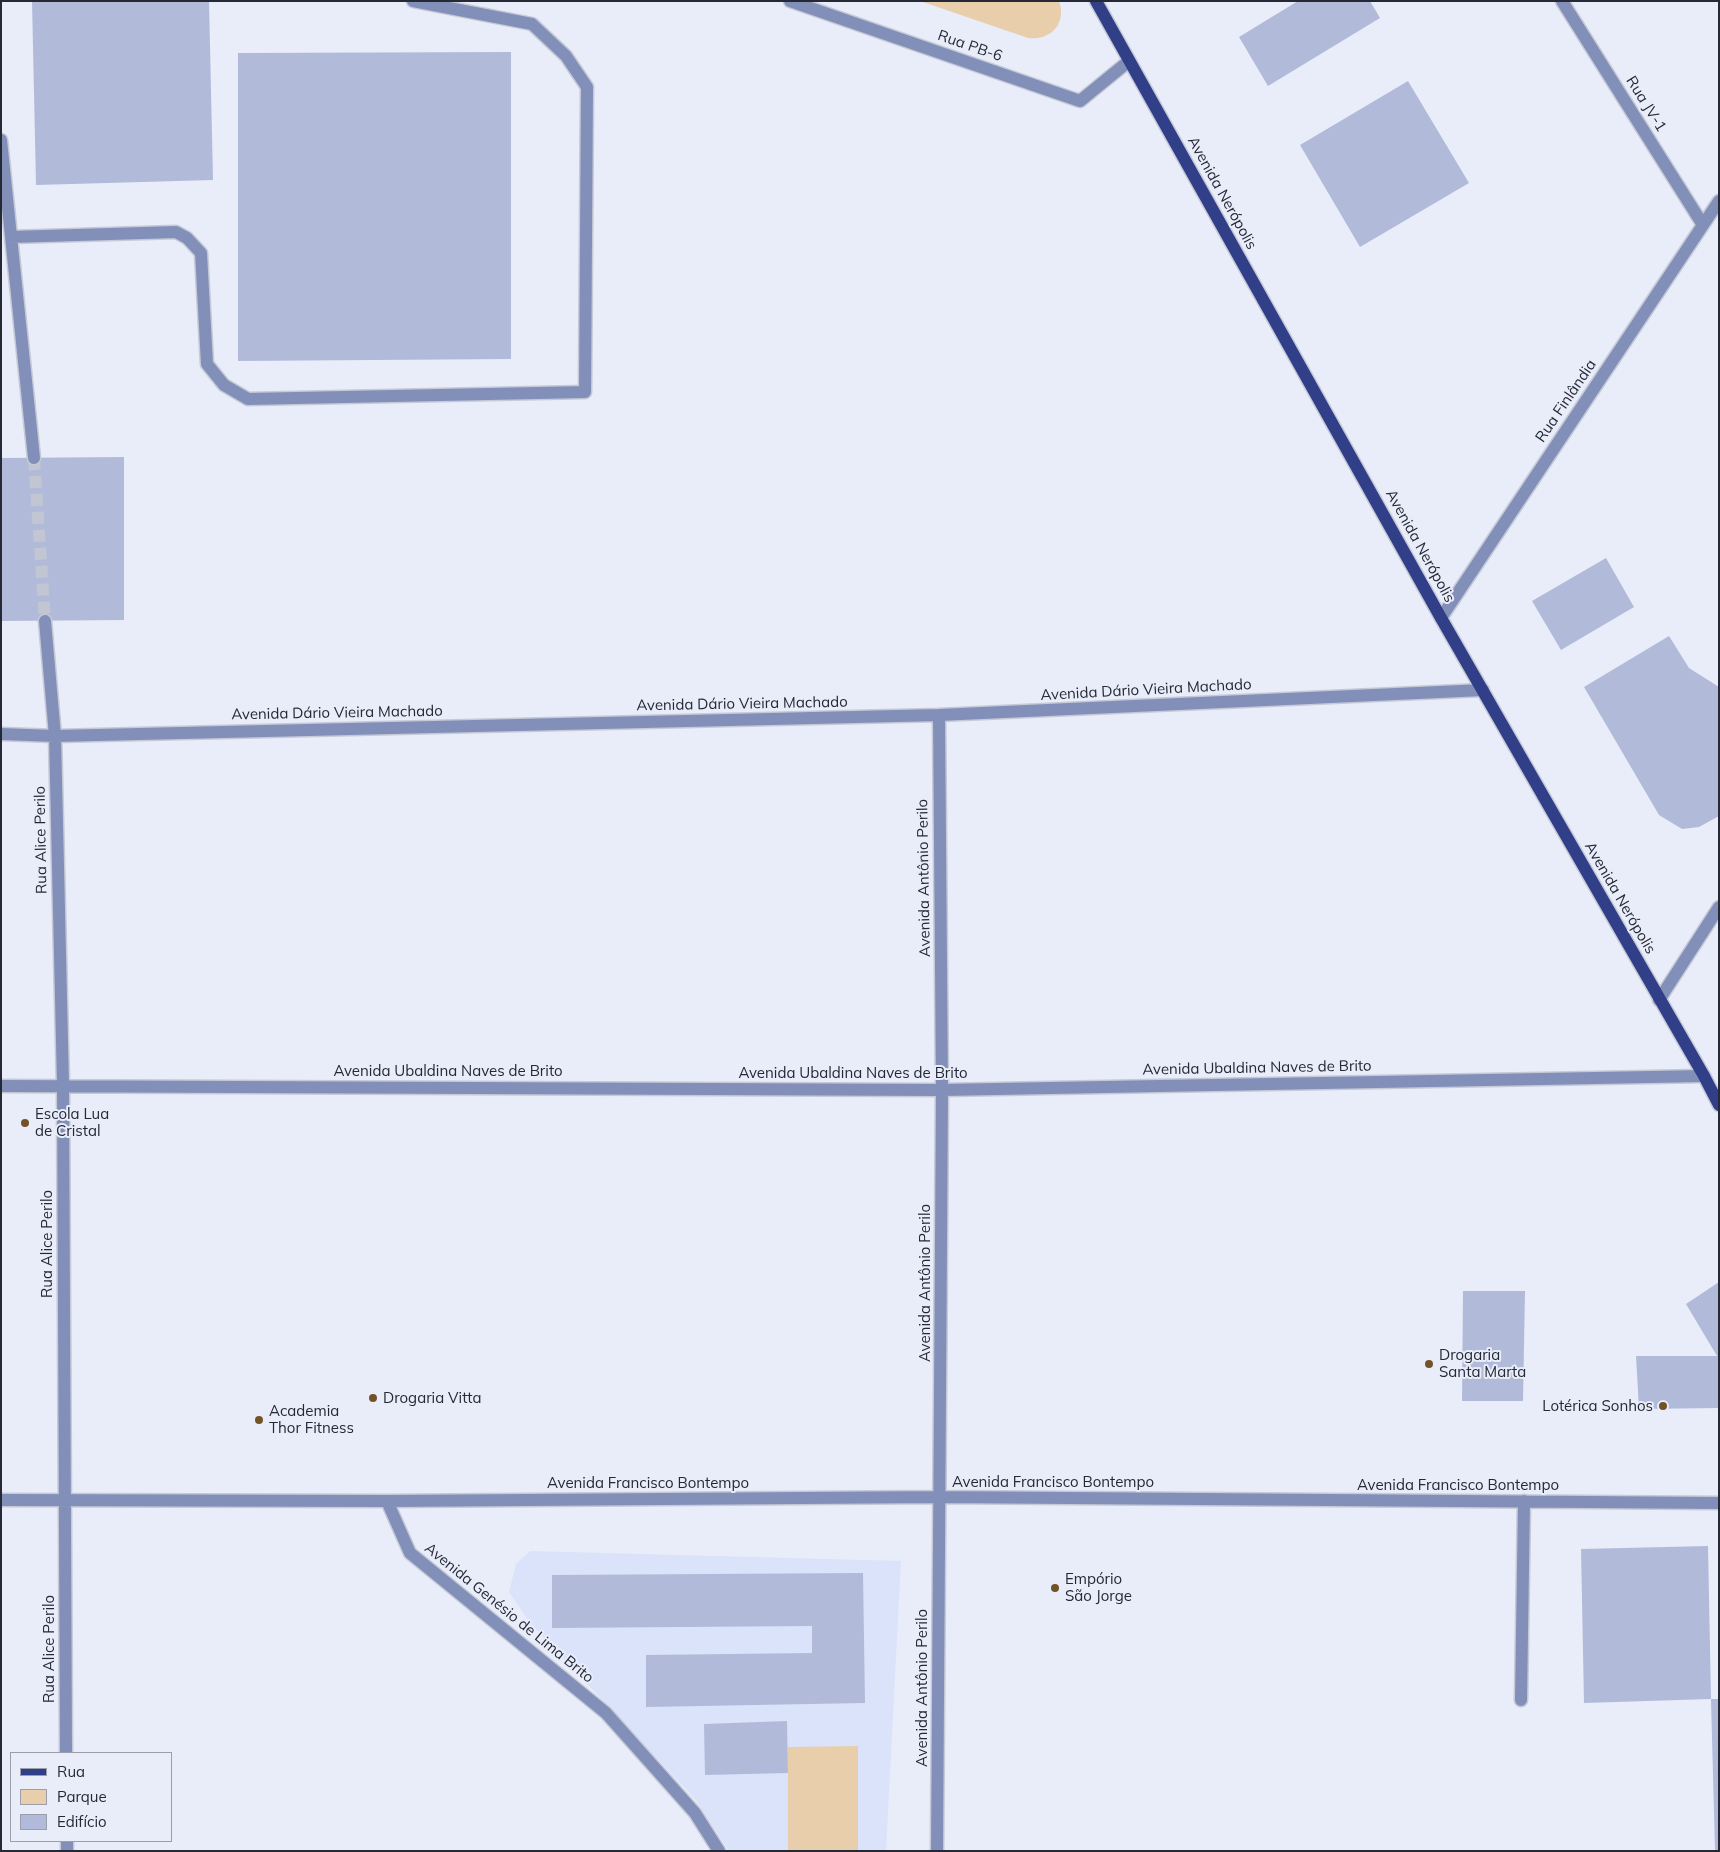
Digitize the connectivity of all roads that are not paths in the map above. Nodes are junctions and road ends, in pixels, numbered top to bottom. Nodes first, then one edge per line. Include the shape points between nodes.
1 (413, 1) edge
2 (790, 1) edge
3 (1096, 1) edge
4 (1562, 1) edge
5 (1129, 61) junction
6 (1, 140) edge
7 (1719, 201) edge
8 (1703, 225) junction
9 (10, 237) junction
10 (34, 458) tunnel mouth
11 (1441, 618) junction
12 (45, 621) tunnel mouth
13 (1483, 690) junction
14 (939, 715) junction
15 (1, 734) edge
16 (55, 736) junction
17 (1719, 908) edge
18 (1660, 1000) junction
19 (1704, 1076) junction
20 (63, 1085) junction
21 (1, 1086) edge
22 (942, 1090) junction
23 (1719, 1105) edge
24 (940, 1497) junction
25 (1, 1500) edge
26 (65, 1500) junction
27 (387, 1501) junction
28 (1524, 1501) junction
29 (1719, 1503) edge
30 (1521, 1700) dead end
31 (66, 1752) edge
32 (719, 1851) edge
33 (938, 1851) edge

1 - 9 street via 532,24 566,56 587,87 585,392 248,399 224,385 207,364 201,253 186,238 176,232
2 - 5 street, Rua PB-6 via 1080,101
3 - 5 main road, Avenida Nerópolis
4 - 8 street, Rua JV-1
5 - 11 main road, Avenida Nerópolis
6 - 9 street
7 - 8 street, Rua Finlândia
8 - 11 street, Rua Finlândia
9 - 10 street
11 - 13 main road, Avenida Nerópolis
12 - 16 street, Rua Alice Perilo
13 - 14 street, Avenida Dário Vieira Machado
13 - 18 main road, Avenida Nerópolis
14 - 16 street, Avenida Dário Vieira Machado
14 - 22 street, Avenida Antônio Perilo
15 - 16 street, Avenida Dário Vieira Machado
16 - 20 street, Rua Alice Perilo
17 - 18 street
18 - 19 main road, Avenida Nerópolis
19 - 22 street, Avenida Ubaldina Naves de Brito
19 - 23 main road, Avenida Nerópolis
20 - 21 street, Avenida Ubaldina Naves de Brito
20 - 22 street, Avenida Ubaldina Naves de Brito
20 - 26 street, Rua Alice Perilo
22 - 24 street, Avenida Antônio Perilo
24 - 27 street, Avenida Francisco Bontempo
24 - 28 street, Avenida Francisco Bontempo
24 - 33 street, Avenida Antônio Perilo
25 - 26 street
26 - 27 street
26 - 31 street, Rua Alice Perilo
27 - 32 street, Avenida Genésio de Lima Brito via 410,1553 606,1712 695,1813
28 - 29 street, Avenida Francisco Bontempo
28 - 30 street

